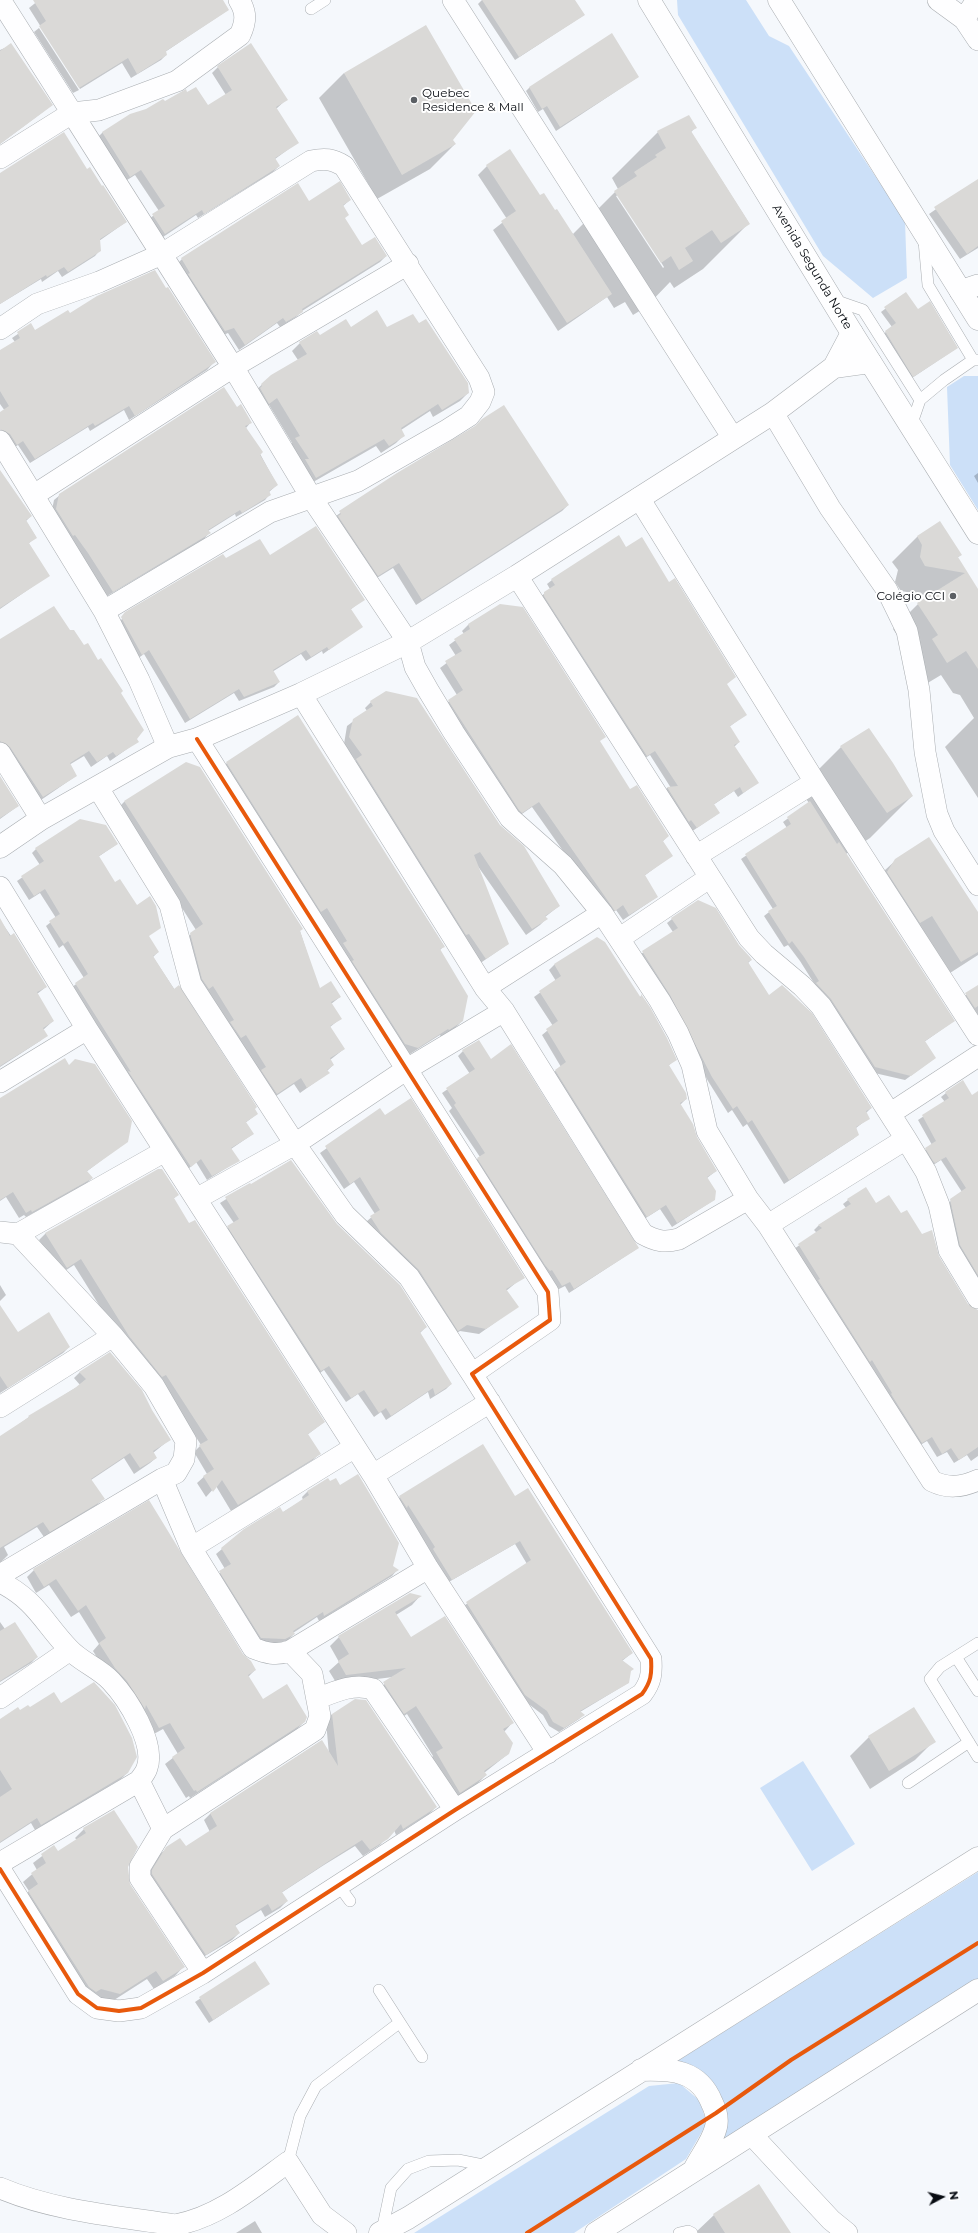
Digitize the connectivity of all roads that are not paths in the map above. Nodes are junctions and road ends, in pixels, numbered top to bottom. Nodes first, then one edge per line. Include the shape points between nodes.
1 (239, 0) edge
2 (325, 0) edge
3 (453, 0) edge
4 (649, 0) edge
5 (779, 0) edge
6 (938, 0) edge
7 (977, 0) edge
8 (6, 5) edge
9 (311, 9) dead end
10 (660, 9) edge
11 (964, 19) junction
12 (978, 40) edge
13 (72, 113) junction
14 (0, 158) edge
15 (923, 233) junction
16 (162, 254) junction
17 (408, 264) junction
18 (969, 288) edge
19 (832, 300) junction
20 (977, 315) edge
21 (0, 329) edge
22 (852, 334) junction
23 (976, 360) edge
24 (870, 362) junction
25 (233, 367) junction
26 (834, 367) junction
27 (920, 400) junction
28 (773, 413) junction
29 (911, 428) junction
30 (732, 438) junction
31 (0, 441) edge
32 (34, 495) junction
33 (311, 497) junction
34 (639, 498) junction
35 (978, 532) edge
36 (517, 576) junction
37 (104, 611) junction
38 (408, 642) junction
39 (301, 694) junction
40 (197, 739) junction
41 (168, 747) junction
42 (0, 753) edge
43 (815, 782) junction
44 (98, 788) junction
45 (41, 820) junction
46 (0, 847) edge
47 (696, 856) junction
48 (709, 878) junction
49 (978, 885) edge
50 (0, 887) edge
51 (602, 913) junction
52 (620, 938) junction
53 (485, 988) junction
54 (504, 1011) junction
55 (87, 1029) junction
56 (978, 1035) edge
57 (978, 1056) edge
58 (407, 1069) junction
59 (0, 1082) edge
60 (891, 1113) junction
61 (906, 1139) junction
62 (295, 1144) junction
63 (165, 1151) junction
64 (196, 1199) junction
65 (748, 1199) junction
66 (768, 1225) junction
67 (9, 1233) edge
68 (978, 1298) edge
69 (113, 1336) junction
70 (472, 1374) junction
71 (490, 1402) junction
72 (0, 1407) edge
73 (355, 1447) junction
74 (373, 1475) junction
75 (162, 1479) junction
76 (978, 1480) edge
77 (191, 1548) junction
78 (428, 1568) junction
79 (0, 1575) edge
80 (0, 1582) edge
81 (978, 1643) edge
82 (70, 1650) junction
83 (290, 1651) junction
84 (956, 1657) junction
85 (978, 1691) edge
86 (0, 1698) edge
87 (318, 1698) junction
88 (969, 1742) junction
89 (548, 1753) junction
90 (978, 1757) edge
91 (139, 1781) junction
92 (908, 1783) dead end
93 (455, 1810) junction
94 (163, 1829) junction
95 (978, 1858) edge
96 (0, 1863) edge
97 (0, 1869) edge
98 (203, 1973) junction
99 (379, 1990) dead end
100 (978, 1990) edge
101 (399, 2023) junction
102 (422, 2057) dead end
103 (640, 2070) junction
104 (751, 2134) junction
105 (288, 2162) junction
106 (491, 2166) junction
107 (694, 2170) junction
108 (0, 2188) edge
109 (324, 2224) edge
110 (381, 2232) edge
111 (346, 2233) edge
112 (596, 2233) edge
113 (679, 2233) edge
114 (692, 2233) edge
115 (847, 2233) edge

1 - 13 street via 246,10 245,24 240,35 177,81 99,110
2 - 9 lane
3 - 30 street
4 - 10 main road, Avenida Segunda Norte
5 - 15 main road
6 - 11 street
7 - 11 street
8 - 13 street
10 - 19 main road, Avenida Segunda Norte
11 - 12 street
13 - 14 street
13 - 16 street
15 - 18 main road
15 - 23 lane via 928,285
16 - 17 street via 311,161 322,158 334,160 344,166
16 - 21 street via 99,282 37,304
16 - 25 street
17 - 25 street
17 - 33 street via 479,378 484,392 480,402 469,416 358,481
18 - 20 main road
19 - 22 main road, Avenida Segunda Norte
19 - 27 lane via 863,310
22 - 24 main road, Avenida Segunda Norte
22 - 26 main road
23 - 27 lane via 944,380
24 - 26 main road
24 - 29 main road, Avenida Segunda Norte
25 - 32 street
25 - 33 street
26 - 28 main road
27 - 29 lane
28 - 30 main road
28 - 49 street via 830,508 887,590 907,630 920,690 925,752 937,814 944,831
29 - 35 main road, Avenida Segunda Norte
30 - 34 main road
31 - 32 street
32 - 37 street
33 - 37 street via 270,512
33 - 38 street
34 - 36 main road
34 - 43 street
36 - 38 main road
36 - 47 street
37 - 41 street via 139,680
38 - 39 main road
38 - 51 street via 415,666 428,690 510,818 563,865
39 - 40 main road
39 - 53 street
40 - 41 main road
40 - 58 street
41 - 44 main road
42 - 45 street
43 - 47 street
43 - 56 street
44 - 45 main road
44 - 62 street via 170,905 191,984
45 - 46 main road
47 - 48 street
48 - 52 street
48 - 60 street via 749,938 821,1006
50 - 55 street
51 - 52 street
51 - 53 street
52 - 65 street via 678,1032 692,1065 707,1131
53 - 54 street
54 - 58 street
54 - 65 street via 643,1234 657,1241 679,1239
55 - 59 street
55 - 63 street
57 - 60 street
58 - 62 street
58 - 70 street via 548,1292 550,1320
60 - 61 street
61 - 66 street
61 - 68 street via 926,1172 938,1205 949,1250
62 - 64 street
62 - 70 street via 344,1215 409,1277
63 - 64 street
63 - 67 street
64 - 73 street
65 - 66 street
66 - 76 street via 932,1481 943,1486 956,1486
67 - 69 street
69 - 72 street
69 - 75 street via 154,1386 186,1441 184,1459 176,1472
70 - 71 street
71 - 74 street
71 - 89 street via 651,1659 652,1673 649,1684 642,1694
73 - 74 street
73 - 77 street
74 - 78 street
75 - 77 street
75 - 79 street
77 - 83 street via 253,1648 268,1653 281,1654
78 - 83 street
78 - 89 street
80 - 82 street via 18,1591 39,1611
81 - 84 lane
82 - 86 street
82 - 91 street via 92,1664 111,1681 136,1714 149,1753 147,1768
83 - 87 street via 312,1674
84 - 85 lane
84 - 88 lane via 940,1667 930,1679
87 - 93 street via 342,1688 373,1689
87 - 94 street via 320,1716 315,1730
88 - 90 lane
88 - 92 lane
89 - 93 street
91 - 94 street
91 - 96 street
93 - 98 street via 344,1894
94 - 98 street via 140,1867 140,1878
95 - 103 main road
97 - 98 street via 78,1994 97,2008 119,2011 141,2008
99 - 101 lane
100 - 104 main road
101 - 102 lane
101 - 105 lane via 316,2086 300,2116
103 - 106 main road
103 - 107 main road via 666,2069 687,2075 700,2083 709,2095 716,2113 716,2127
104 - 107 main road
104 - 115 street via 831,2220
105 - 108 street via 222,2207 187,2223 175,2225 98,2213 21,2196
105 - 109 street
106 - 110 main road
106 - 110 lane via 458,2160 429,2160 408,2169 391,2188
107 - 112 main road
109 - 111 street
113 - 114 lane

